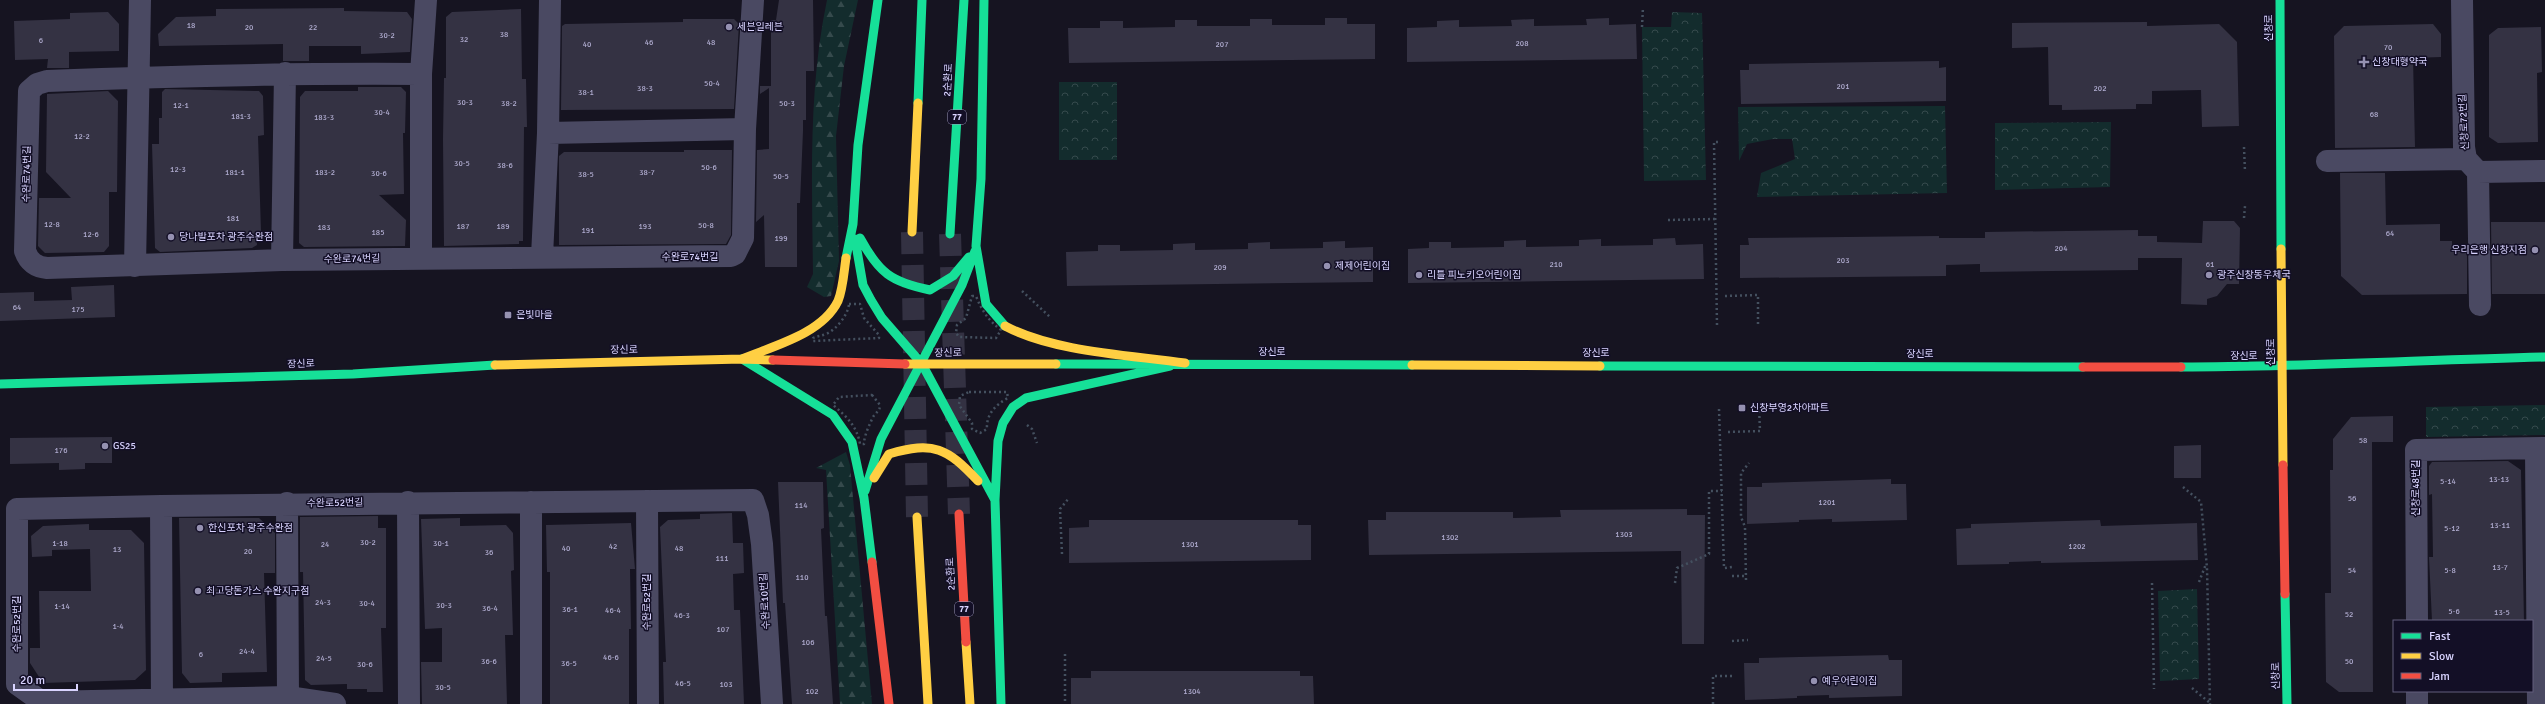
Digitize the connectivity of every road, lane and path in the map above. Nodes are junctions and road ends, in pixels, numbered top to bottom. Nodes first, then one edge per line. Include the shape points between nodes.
1 (140, 0) edge
2 (426, 0) edge
3 (550, 0) edge
4 (753, 0) edge
5 (878, 0) edge
6 (922, 0) edge
7 (964, 0) edge
8 (984, 0) edge
9 (2280, 0) edge
10 (2462, 0) edge
11 (1643, 7) dead end
12 (1642, 27) dead end
13 (285, 73) junction
14 (421, 74) junction
15 (139, 76) junction
16 (745, 129) junction
17 (548, 133) junction
18 (1721, 142) dead end
19 (2244, 147) dead end
20 (2327, 161) dead end
21 (2472, 165) junction
22 (2545, 170) edge
23 (2245, 172) dead end
24 (2245, 206) dead end
25 (2244, 218) dead end
26 (1716, 219) junction
27 (1668, 220) dead end
28 (853, 224) junction
29 (912, 232) tunnel mouth
30 (950, 234) tunnel mouth
31 (976, 246) junction
32 (542, 256) junction
33 (421, 258) junction
34 (282, 260) junction
35 (135, 266) junction
36 (1022, 291) dead end
37 (1725, 296) dead end
38 (849, 304) joint
39 (2480, 304) dead end
40 (1050, 317) dead end
41 (1717, 324) dead end
42 (1758, 324) dead end
43 (2545, 357) edge
44 (742, 359) junction
45 (1185, 363) junction
46 (922, 364) junction
47 (2282, 367) junction
48 (0, 384) edge
49 (1007, 392) joint
50 (1759, 407) dead end
51 (1719, 409) dead end
52 (1032, 429) dead end
53 (1728, 432) dead end
54 (1037, 443) dead end
55 (2541, 449) edge
56 (1749, 463) dead end
57 (2183, 487) dead end
58 (1722, 491) junction
59 (864, 498) junction
60 (1069, 498) dead end
61 (753, 500) joint
62 (995, 500) junction
63 (647, 501) junction
64 (408, 502) junction
65 (531, 502) junction
66 (287, 503) junction
67 (161, 506) junction
68 (959, 514) tunnel mouth
69 (917, 517) tunnel mouth
70 (1062, 554) dead end
71 (2206, 564) junction
72 (1732, 568) dead end
73 (1732, 576) dead end
74 (1746, 576) junction
75 (1746, 580) dead end
76 (2199, 582) dead end
77 (1675, 583) dead end
78 (2152, 583) dead end
79 (2417, 620) edge
80 (1748, 640) dead end
81 (1732, 641) dead end
82 (1065, 654) dead end
83 (1732, 676) dead end
84 (2192, 688) dead end
85 (2154, 689) dead end
86 (2417, 692) edge
87 (288, 697) junction
88 (162, 702) edge
89 (2210, 703) edge
90 (335, 704) edge
91 (409, 704) edge
92 (531, 704) edge
93 (648, 704) edge
94 (772, 704) edge
95 (889, 704) edge
96 (928, 704) edge
97 (970, 704) edge
98 (1000, 704) edge
99 (1065, 704) edge
100 (1713, 704) edge
101 (2288, 704) edge
102 (2417, 704) edge
103 (2538, 704) edge

1 - 15 street
2 - 14 street
3 - 17 street
4 - 16 street, 수완로74번길
5 - 28 main road via 858,145
6 - 29 main road
7 - 30 main road, 2순환로 / 77
8 - 31 main road via 981,179
9 - 47 main road, 신창로
10 - 21 street, 신창로72번길 via 2464,147
11 - 12 path
13 - 14 street, 수완로74번길
13 - 15 street, 수완로74번길
13 - 34 street
14 - 33 street
15 - 35 street
15 - 35 street, 수완로74번길 via 47,81 37,84 29,91 25,251 31,262 41,268
16 - 17 street
16 - 32 street, 수완로74번길 via 743,238 735,254 722,258
17 - 32 street
18 - 26 path via 1714,142
19 - 23 path
20 - 21 street
21 - 22 street
21 - 39 street, 신창로72번길
24 - 25 path
26 - 27 path
26 - 41 path
28 - 31 main road via 870,257 882,273 900,284 930,290 953,276 965,264
28 - 44 main road via 838,300 833,310 818,324
28 - 46 main road via 863,285 882,318
31 - 45 main road via 986,304 1002,324 1017,332 1057,344
31 - 46 main road via 968,277 943,319
32 - 33 street, 수완로74번길
33 - 34 street, 수완로74번길
34 - 35 street, 수완로74번길
36 - 40 path
37 - 42 path via 1758,295
38 - 38 path via 848,310 835,328 813,338 813,341 879,338 864,318 860,304
43 - 47 main road, 장신로
44 - 46 main road, 장신로
44 - 48 main road, 장신로 via 506,364 353,374
44 - 59 main road via 833,415 852,442
45 - 46 main road, 장신로
45 - 47 main road, 장신로
45 - 62 main road via 1061,389 1026,398 1013,407 998,441
46 - 59 main road via 889,418 874,451
46 - 62 main road
47 - 101 main road, 신창로
49 - 49 path via 970,392 960,396 959,405 975,432 980,433 987,429 990,415 998,404 1008,398
50 - 53 path via 1760,431
51 - 58 path
52 - 54 path
55 - 79 street, 신창로48번길 via 2416,450
55 - 103 street, 신창로48번길
56 - 74 path via 1741,473 1741,517 1745,527
57 - 71 path via 2201,502
58 - 72 path via 1724,568
58 - 77 path via 1709,491 1709,554 1677,568
59 - 62 main road via 889,454 919,445 936,446 950,454
59 - 95 main road
60 - 70 path via 1060,508
61 - 63 street, 수완로52번길
61 - 94 street, 수완로10번길 via 762,544
62 - 98 main road
63 - 65 street, 수완로52번길
63 - 93 street, 수완로52번길
64 - 65 street, 수완로52번길
64 - 66 street, 수완로52번길
64 - 91 street
65 - 92 street
66 - 67 street, 수완로52번길
66 - 87 street
67 - 88 street
67 - 88 street, 수완로52번길 via 17,509 17,684 42,702
68 - 97 main road, 2순환로 / 77
69 - 96 main road
71 - 76 path
71 - 89 path
73 - 74 path
74 - 75 path
78 - 85 path
80 - 81 path
82 - 99 path
83 - 100 path via 1712,676
84 - 89 path
86 - 102 street
87 - 88 street, 수완로52번길
87 - 90 street, 수완로52번길

